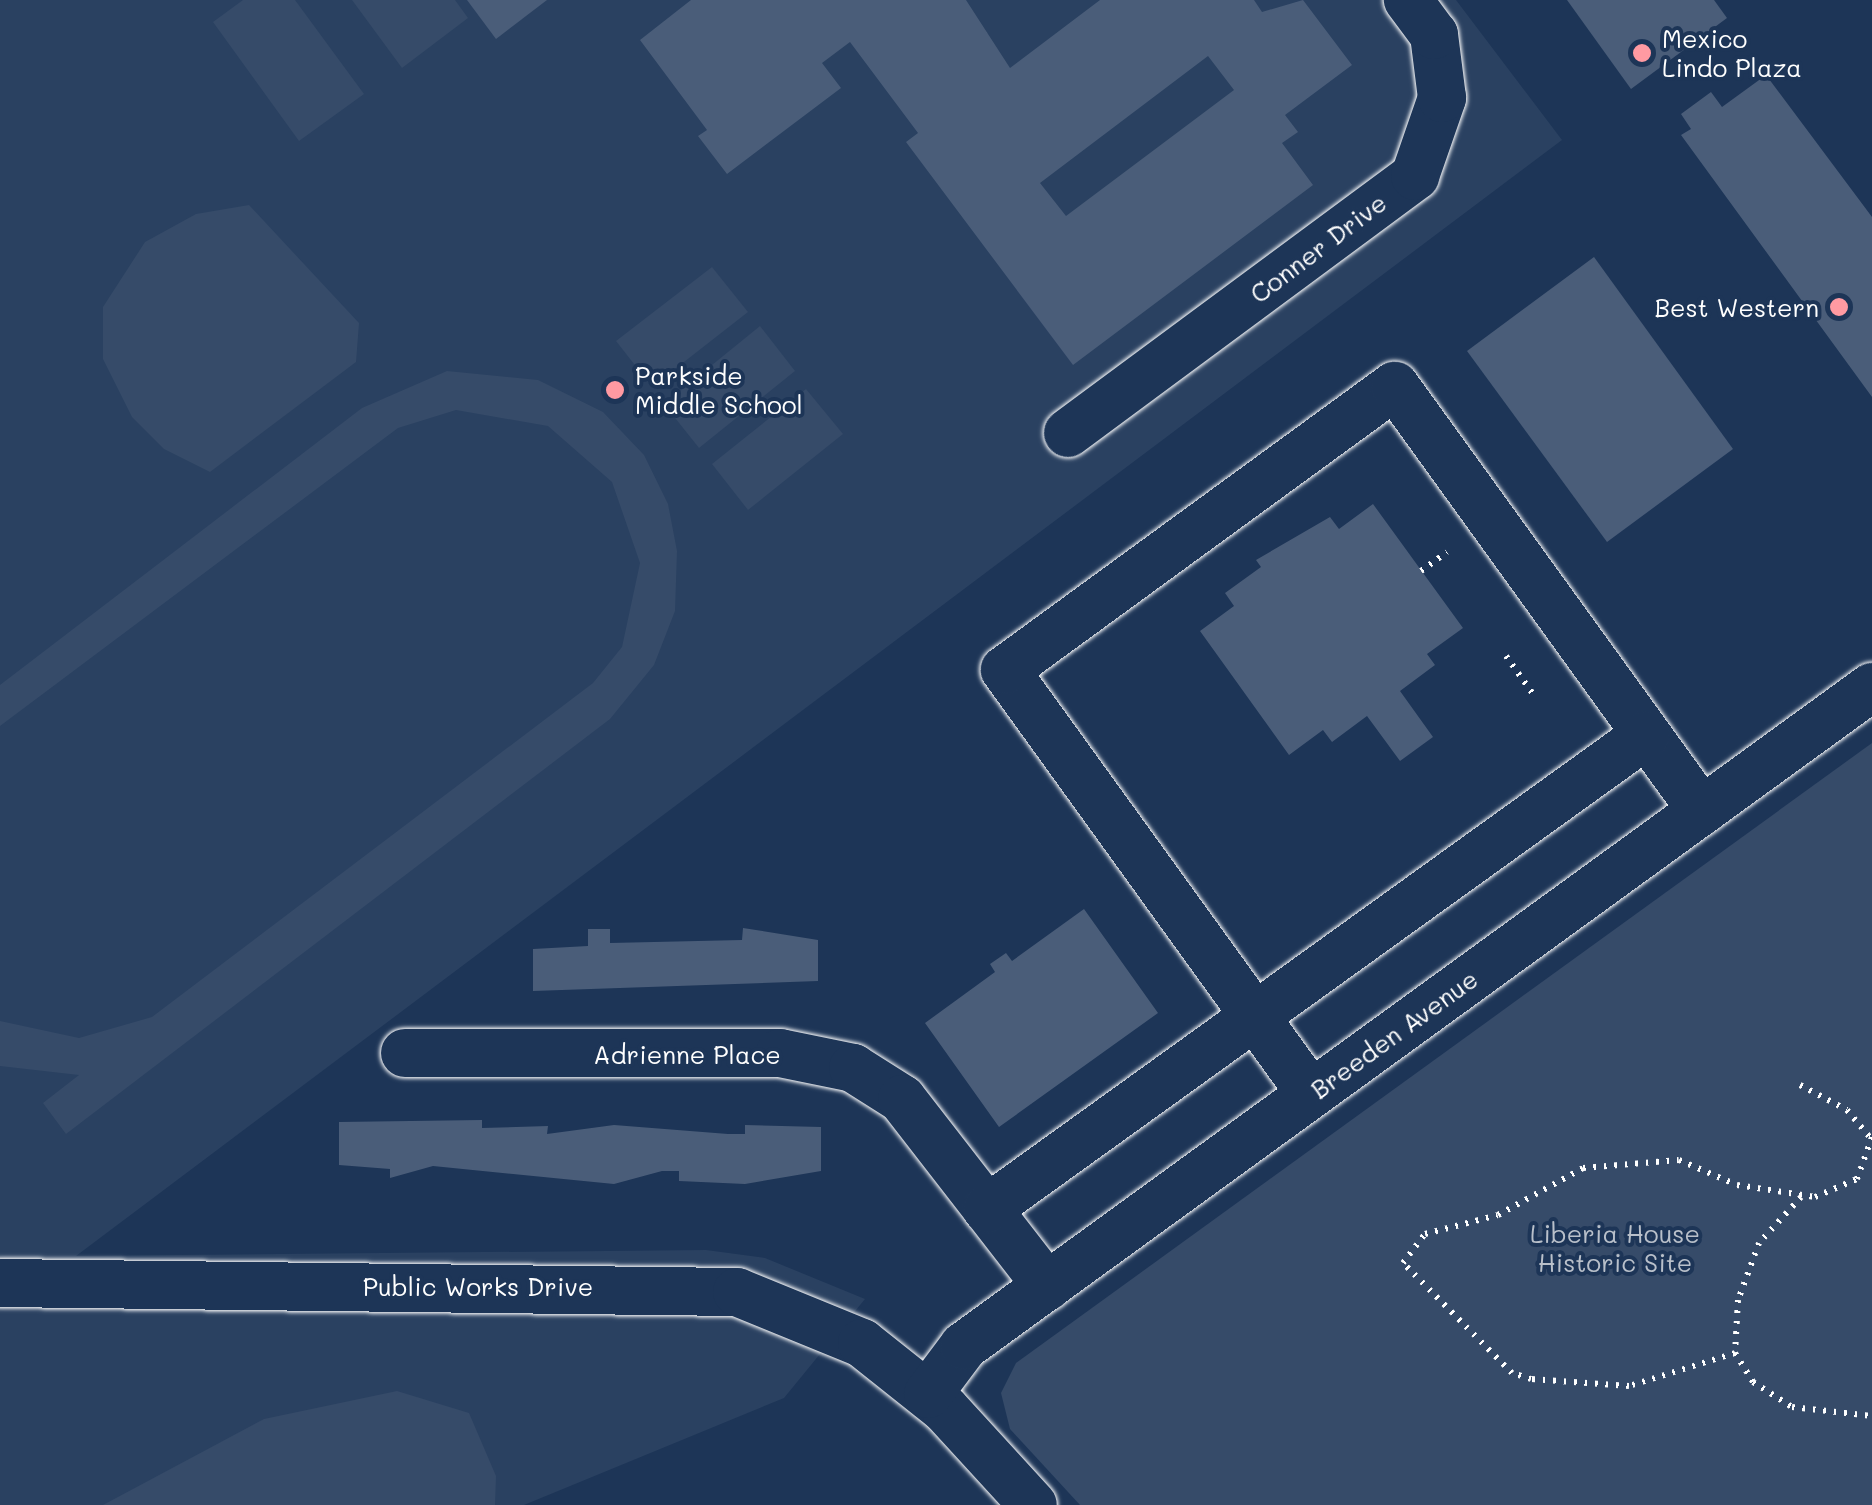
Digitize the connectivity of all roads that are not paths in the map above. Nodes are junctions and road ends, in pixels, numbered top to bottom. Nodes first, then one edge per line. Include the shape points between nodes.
1 (1408, 0) edge
2 (1068, 433) dead end
3 (1872, 687) edge
4 (1646, 734) junction
5 (1702, 811) junction
6 (1256, 1018) junction
7 (405, 1053) dead end
8 (1311, 1094) junction
9 (987, 1208) junction
10 (0, 1283) edge
11 (1047, 1286) junction
12 (928, 1394) junction
13 (1033, 1505) edge

1 - 2 street, Conner Drive via 1434,35 1442,98 1415,176
3 - 5 street, Breeden Avenue
4 - 5 street
4 - 6 street
4 - 6 street via 1395,386 1005,670
5 - 8 street, Breeden Avenue
6 - 8 street
6 - 9 street
7 - 9 street, Adrienne Place via 822,1060 896,1093
8 - 11 street, Breeden Avenue
9 - 11 street, Adrienne Place
10 - 12 street, Public Works Drive via 706,1287 765,1300 846,1335
11 - 12 street, Breeden Avenue via 964,1346
12 - 13 street, Public Works Drive

